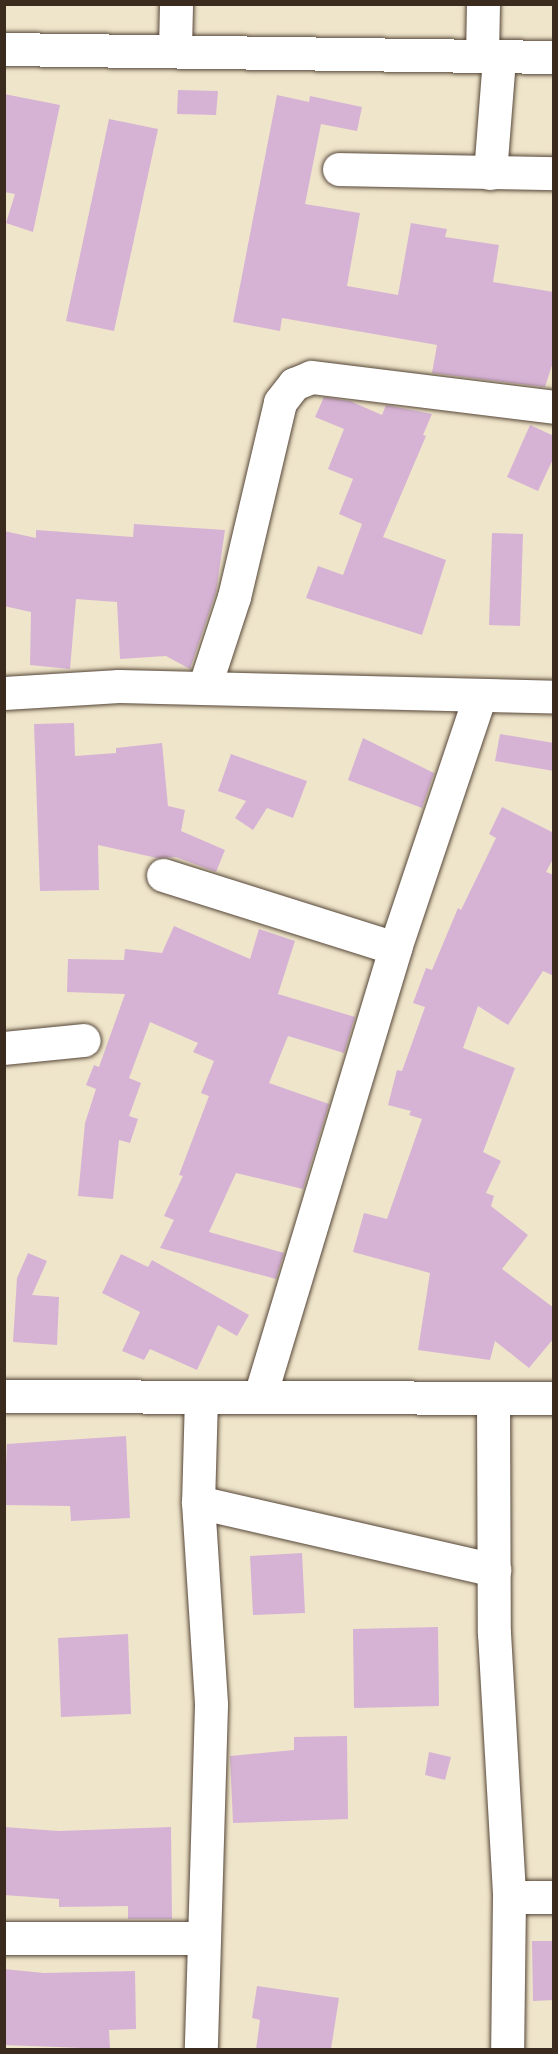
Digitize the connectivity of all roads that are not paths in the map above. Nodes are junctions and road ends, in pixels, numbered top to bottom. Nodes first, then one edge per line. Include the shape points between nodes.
1 (176, 4) edge
2 (483, 4) edge
3 (4, 49) edge
4 (176, 49) junction
5 (490, 57) junction
6 (554, 57) edge
7 (339, 169) dead end
8 (490, 173) junction
9 (554, 173) edge
10 (554, 407) edge
11 (204, 688) junction
12 (4, 693) edge
13 (480, 696) junction
14 (554, 697) edge
15 (163, 875) dead end
16 (395, 948) junction
17 (84, 1040) dead end
18 (4, 1048) edge
19 (4, 1396) edge
20 (260, 1396) junction
21 (201, 1397) junction
22 (493, 1398) junction
23 (554, 1398) edge
24 (198, 1502) junction
25 (494, 1570) junction
26 (509, 1897) junction
27 (554, 1897) edge
28 (4, 1938) edge
29 (203, 1938) junction
30 (201, 2049) edge
31 (507, 2049) edge

1 - 4 street
2 - 5 street
3 - 4 street
4 - 5 street
5 - 6 street
5 - 8 street
7 - 8 street
8 - 9 street
10 - 11 street via 311,377 294,384 280,402 234,597
11 - 12 street via 119,686
11 - 13 street
13 - 14 street
13 - 16 street
15 - 16 street
16 - 20 street
17 - 18 street
19 - 21 street
20 - 21 street
20 - 22 street
21 - 24 street
22 - 23 street
22 - 25 street
24 - 25 street
24 - 29 street via 211,1704
25 - 26 street
26 - 27 street
26 - 31 street
28 - 29 street
29 - 30 street

